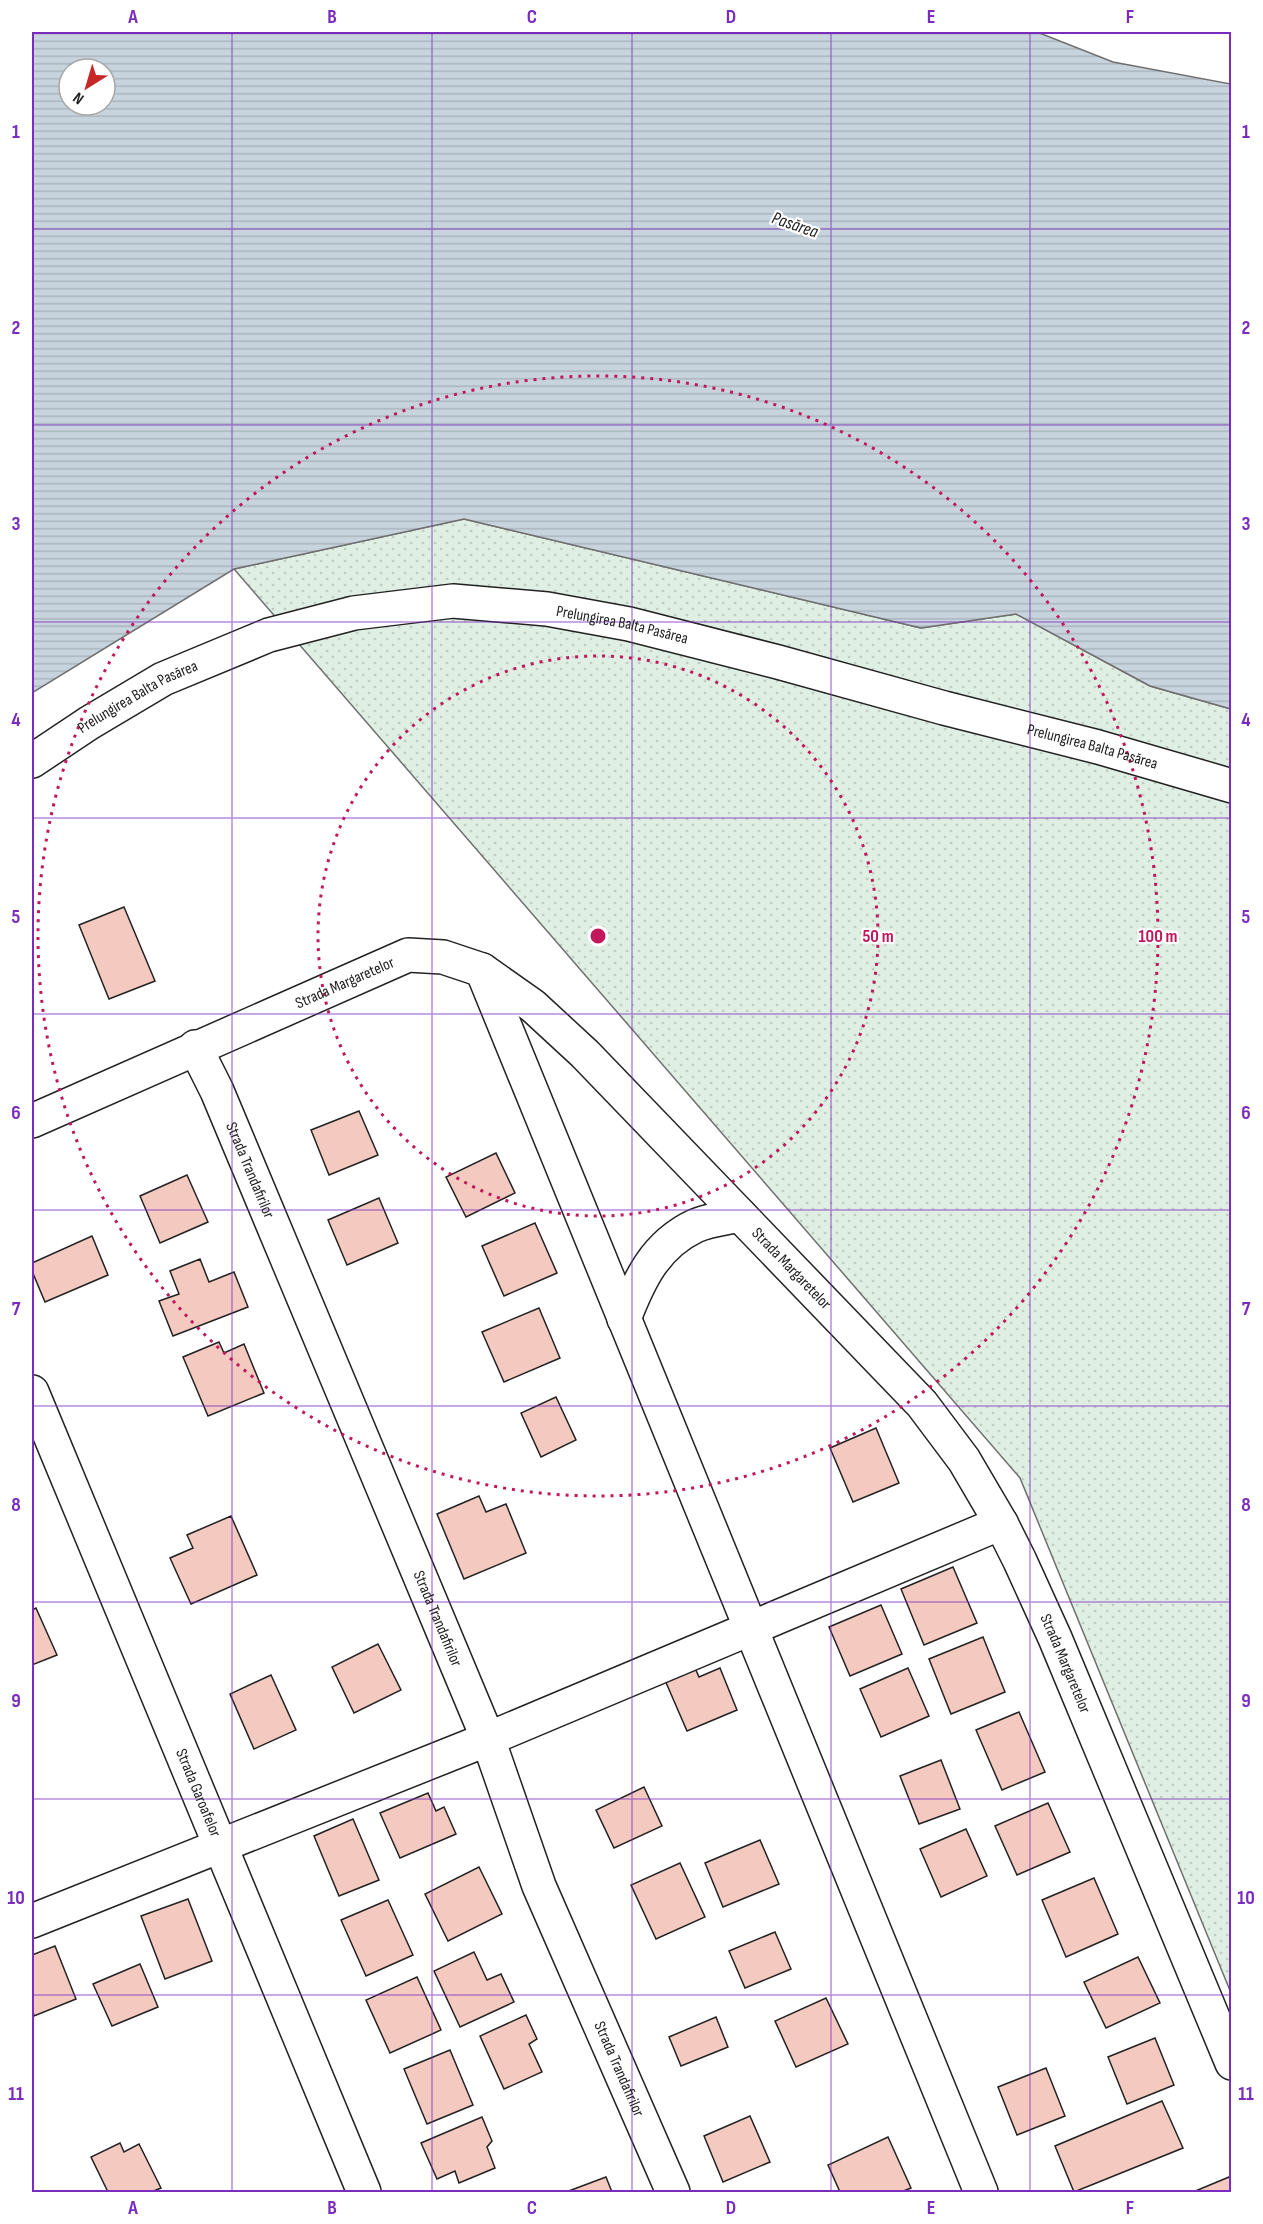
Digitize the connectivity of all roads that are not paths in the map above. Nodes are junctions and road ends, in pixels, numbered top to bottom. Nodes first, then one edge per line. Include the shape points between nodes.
1 (32, 761) edge
2 (1232, 786) edge
3 (482, 970) junction
4 (195, 1047) junction
5 (32, 1121) edge
6 (740, 1215) junction
7 (624, 1319) junction
8 (32, 1392) edge
9 (1002, 1523) junction
10 (751, 1628) junction
11 (488, 1739) junction
12 (221, 1847) junction
13 (32, 1921) edge
14 (1232, 2063) edge
15 (364, 2193) edge
16 (673, 2193) edge
17 (981, 2193) edge

1 - 2 street, Prelungirea Balta Pasărea via 163,679 269,635 354,613 453,601 547,609 628,624
3 - 4 street, Strada Margaretelor via 443,957 408,955
3 - 6 street, Strada Margaretelor via 533,1006 585,1054
3 - 7 street
4 - 5 street, Strada Margaretelor
4 - 11 street, Strada Trandafirilor
6 - 7 street via 696,1225 663,1247 639,1281
6 - 9 street, Strada Margaretelor via 922,1404 964,1460
7 - 10 street
8 - 12 street, Strada Garoafelor
9 - 10 street
9 - 14 street, Strada Margaretelor via 1055,1638
10 - 11 street
10 - 17 street
11 - 12 street
11 - 16 street, Strada Trandafirilor via 540,1886
12 - 13 street
12 - 15 street, Strada Garoafelor

